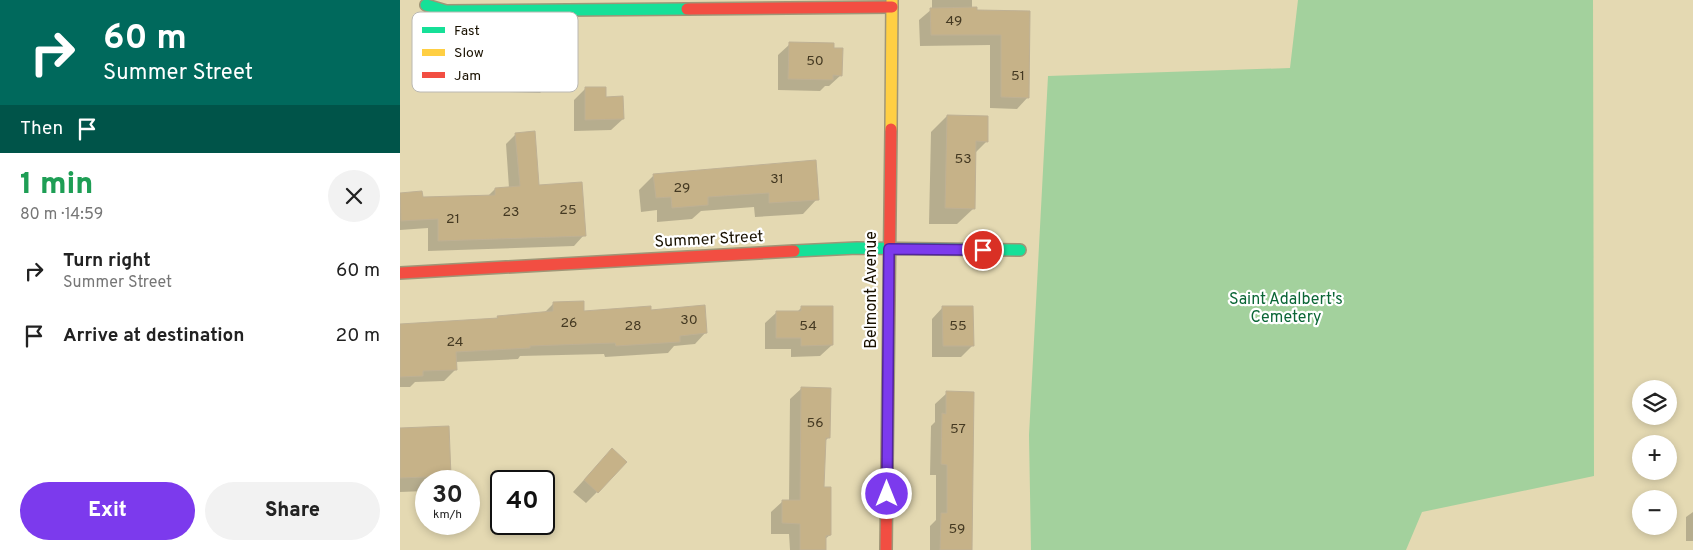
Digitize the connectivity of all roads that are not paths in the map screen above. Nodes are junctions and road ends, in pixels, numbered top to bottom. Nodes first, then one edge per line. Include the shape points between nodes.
1 (892, 4) edge
2 (426, 5) dead end
3 (889, 249) junction
4 (1020, 250) dead end
5 (400, 273) edge
6 (886, 550) edge

1 - 2 street via 446,11
1 - 3 street, Belmont Avenue
3 - 4 street, Summer Street
3 - 5 street, Summer Street via 856,248
3 - 6 street, Belmont Avenue

